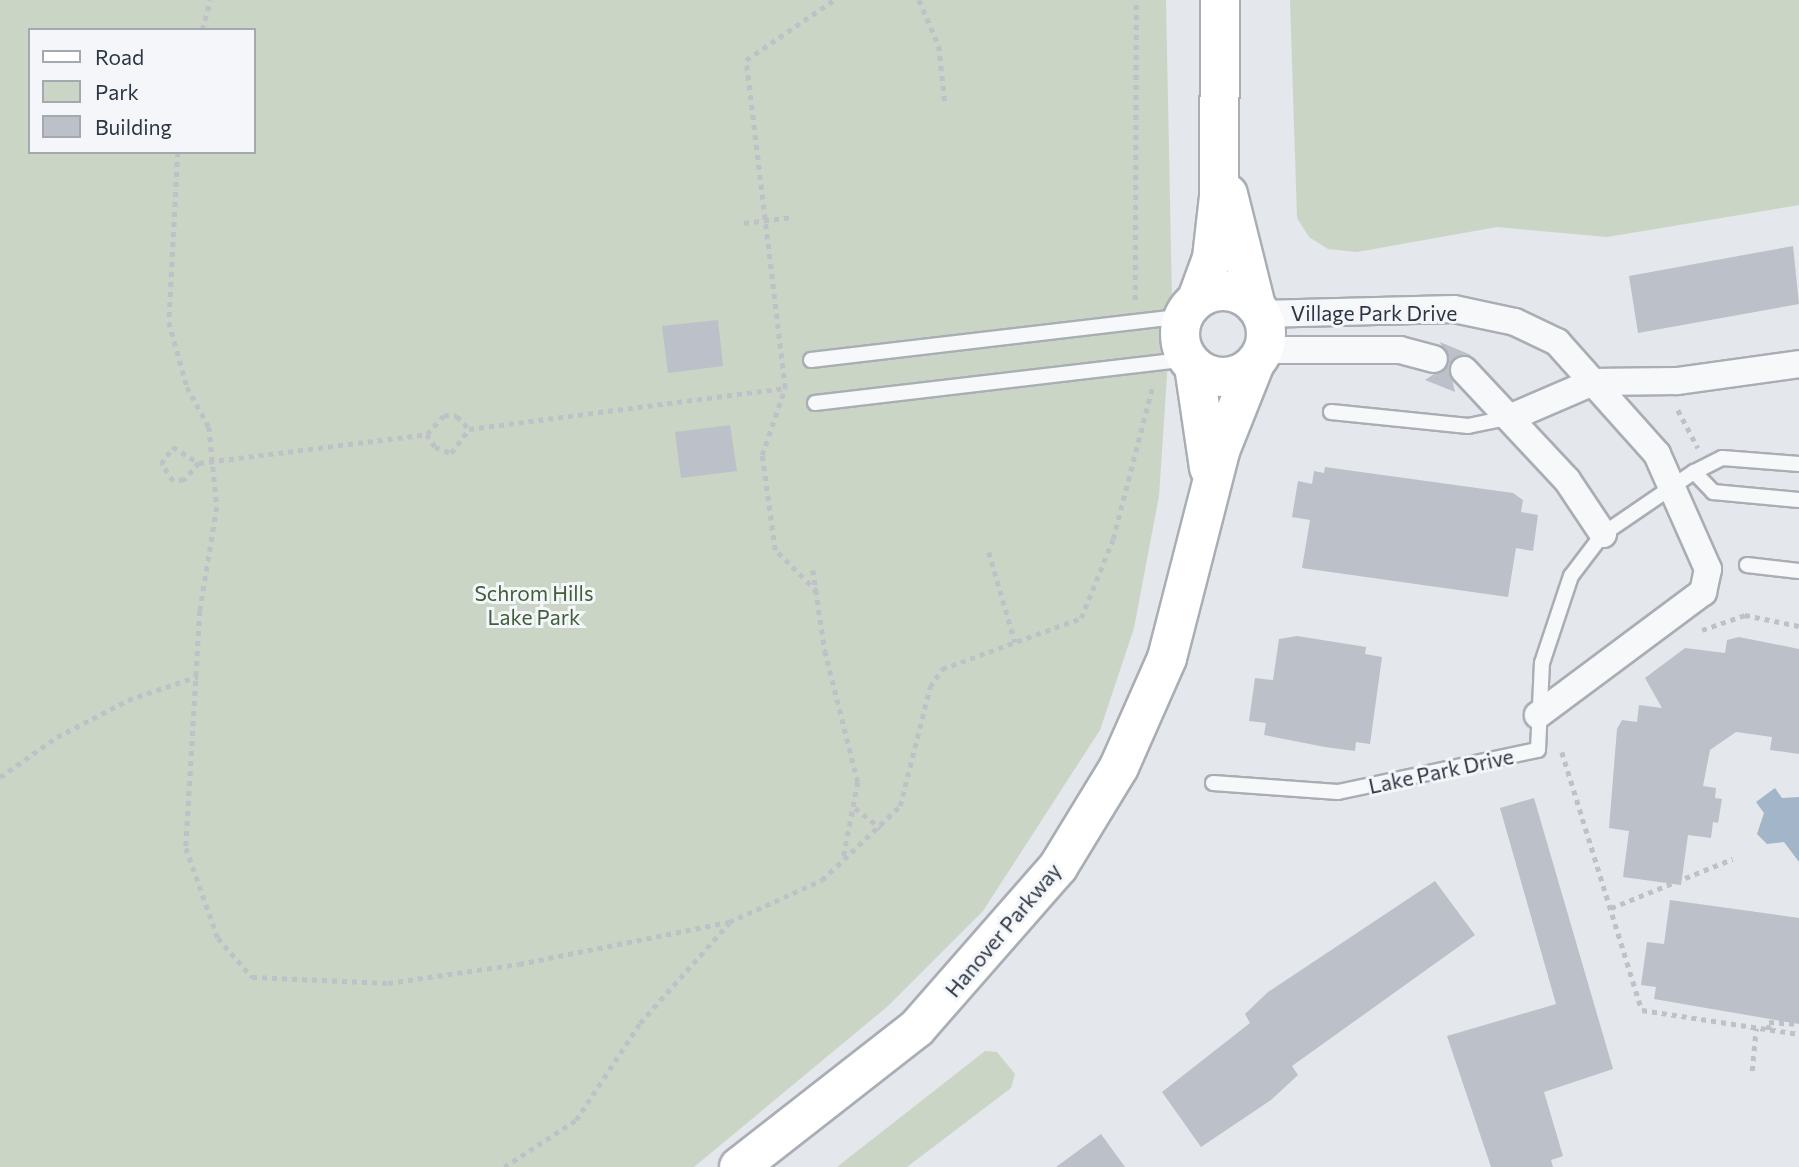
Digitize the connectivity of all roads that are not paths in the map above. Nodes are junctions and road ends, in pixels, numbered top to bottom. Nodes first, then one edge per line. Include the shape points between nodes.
1 (1220, 0) edge
2 (1222, 157) junction
3 (1191, 307) junction
4 (1259, 333) junction
5 (1434, 359) dead end
6 (810, 360) dead end
7 (1191, 363) junction
8 (1799, 364) edge
9 (1464, 370) dead end
10 (1593, 382) junction
11 (815, 403) dead end
12 (1331, 412) dead end
13 (1514, 416) junction
14 (1799, 464) edge
15 (1694, 472) junction
16 (1670, 489) junction
17 (1799, 500) edge
18 (1209, 502) junction
19 (1602, 534) junction
20 (1746, 565) dead end
21 (1799, 571) edge
22 (1538, 715) junction
23 (1213, 783) dead end
24 (739, 1167) edge

1 - 2 street
2 - 3 street via 1215,239
2 - 4 street
3 - 4 street via 1228,291
3 - 6 lane
3 - 7 street via 1179,337
4 - 5 street, Village Park Drive via 1400,349
4 - 7 street via 1225,378
4 - 10 street, Village Park Drive via 1454,309 1515,322 1557,342
4 - 18 street, Hanover Parkway
7 - 11 lane
7 - 18 street, Hanover Parkway
8 - 10 street via 1677,382
9 - 13 street
10 - 13 street
10 - 16 street, Village Park Drive via 1657,454
12 - 13 lane via 1468,426
13 - 19 street via 1567,480
14 - 15 lane, Lake Park Drive via 1722,458
15 - 16 lane, Lake Park Drive
15 - 17 lane via 1706,490
16 - 19 lane, Lake Park Drive
16 - 22 street, Village Park Drive via 1707,569 1703,592
18 - 24 street, Hanover Parkway via 1167,658 1119,766 1058,867 917,1028
19 - 22 lane, Lake Park Drive via 1571,576 1550,624
20 - 21 lane
22 - 23 lane, Lake Park Drive via 1538,750 1461,768 1338,792

